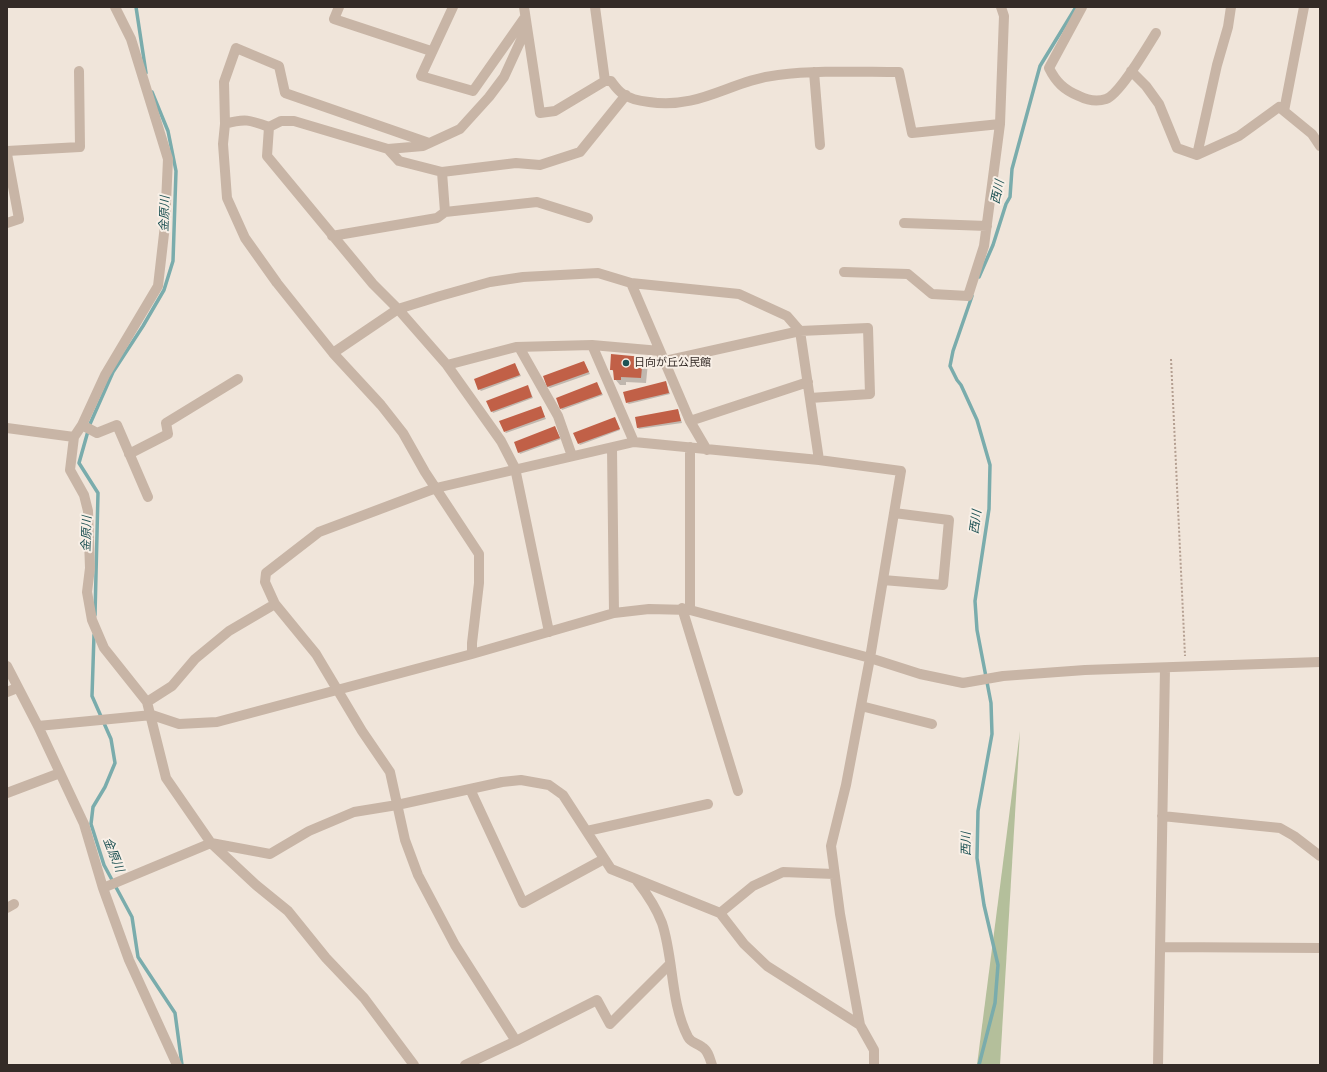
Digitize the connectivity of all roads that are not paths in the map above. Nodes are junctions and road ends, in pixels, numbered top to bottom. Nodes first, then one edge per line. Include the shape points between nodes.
1 (115, 7) edge
2 (340, 7) edge
3 (453, 7) edge
4 (524, 7) edge
5 (595, 7) edge
6 (1001, 7) edge
7 (1082, 7) edge
8 (1231, 7) edge
9 (1304, 7) edge
10 (525, 18) junction
11 (526, 29) junction
12 (1156, 33) dead end
13 (432, 51) junction
14 (1131, 70) junction
15 (79, 71) dead end
16 (814, 72) junction
17 (605, 81) junction
18 (626, 96) junction
19 (1284, 111) junction
20 (225, 124) junction
21 (1000, 124) junction
22 (270, 127) junction
23 (429, 143) junction
24 (820, 145) dead end
25 (1320, 146) edge
26 (388, 149) junction
27 (7, 153) edge
28 (1197, 155) junction
29 (442, 172) junction
30 (445, 212) junction
31 (588, 218) dead end
32 (7, 223) edge
33 (904, 223) dead end
34 (987, 226) junction
35 (332, 236) junction
36 (844, 272) dead end
37 (631, 283) junction
38 (398, 309) junction
39 (800, 331) junction
40 (592, 345) junction
41 (519, 347) junction
42 (660, 351) junction
43 (333, 353) junction
44 (665, 361) junction
45 (447, 365) junction
46 (238, 379) dead end
47 (808, 382) junction
48 (810, 398) junction
49 (690, 421) junction
50 (82, 425) junction
51 (7, 428) edge
52 (74, 437) junction
53 (634, 442) junction
54 (612, 448) junction
55 (690, 448) junction
56 (707, 450) junction
57 (129, 454) junction
58 (572, 456) junction
59 (819, 460) junction
60 (515, 468) junction
61 (436, 488) junction
62 (148, 497) dead end
63 (894, 513) junction
64 (883, 580) junction
65 (275, 604) junction
66 (686, 609) junction
67 (614, 613) junction
68 (549, 632) junction
69 (472, 654) junction
70 (870, 658) junction
71 (1320, 662) edge
72 (7, 666) edge
73 (1165, 668) junction
74 (17, 688) junction
75 (337, 690) junction
76 (7, 692) edge
77 (147, 702) junction
78 (861, 706) junction
79 (152, 715) junction
80 (932, 724) dead end
81 (38, 726) junction
82 (60, 773) junction
83 (470, 789) junction
84 (738, 791) dead end
85 (7, 793) edge
86 (708, 804) dead end
87 (397, 805) junction
88 (1162, 816) junction
89 (587, 831) junction
90 (211, 842) junction
91 (1320, 856) edge
92 (604, 859) junction
93 (834, 874) junction
94 (636, 880) junction
95 (103, 888) junction
96 (720, 914) junction
97 (1161, 947) junction
98 (1320, 948) edge
99 (670, 964) junction
100 (860, 1025) junction
101 (516, 1041) junction
102 (478, 1063) edge
103 (173, 1064) edge
104 (414, 1065) edge
105 (465, 1065) edge
106 (712, 1065) edge
107 (874, 1065) edge
108 (1158, 1065) edge

1 - 50 street via 131,39 168,159 165,224 158,286 105,375
2 - 13 street via 334,19
3 - 13 street
4 - 10 street
5 - 17 street
6 - 21 street via 1004,16
7 - 14 street via 1049,68 1056,82 1088,100 1107,99 1121,87
8 - 28 street
9 - 19 street
10 - 11 street
10 - 13 street via 474,91 420,76
11 - 17 street via 540,114 555,111
11 - 23 street via 504,77 489,97 460,128
12 - 14 street
14 - 28 street via 1159,104 1177,148
15 - 27 street via 80,147
16 - 18 street via 776,75 747,82 697,100 665,104
16 - 21 street via 899,72 912,133
16 - 24 street
17 - 18 street via 611,81
18 - 29 street via 580,152 540,165 516,163
19 - 25 street via 1312,134
19 - 28 street via 1279,107 1239,136
20 - 22 street via 242,119
20 - 23 street via 224,82 236,48 279,66 285,93
20 - 43 street via 223,144 227,198 245,238
21 - 34 street
22 - 26 street via 281,121 294,121
22 - 35 street via 267,156
23 - 26 street via 423,146
26 - 29 street via 399,161
27 - 32 street via 19,219
29 - 30 street
30 - 31 street via 537,202
30 - 35 street via 436,218
33 - 34 street
34 - 36 street via 984,246 968,296 932,294 908,274
35 - 38 street
37 - 38 street via 598,272 523,277 490,282
37 - 39 street via 739,294 787,316
37 - 42 street
38 - 43 street
38 - 45 street
39 - 44 street
39 - 47 street
39 - 48 street via 868,328 870,394
40 - 41 street
40 - 42 street
40 - 53 street
41 - 45 street
41 - 58 street via 558,416
42 - 44 street
43 - 61 street via 403,433
44 - 49 street
45 - 60 street via 501,441
46 - 57 street via 166,423 168,434
47 - 48 street
47 - 49 street
48 - 59 street
49 - 56 street
50 - 52 street
50 - 57 street via 97,433 117,425
51 - 52 street
52 - 77 street via 70,470 84,495 88,511 90,568 87,592 92,620 104,648
53 - 54 street
53 - 55 street
54 - 58 street
54 - 67 street
55 - 56 street
55 - 66 street
56 - 59 street
57 - 62 street
58 - 60 street
59 - 63 street via 901,471
60 - 61 street
60 - 68 street
61 - 65 street via 319,532 266,573 265,582
61 - 69 street via 479,554 479,583
63 - 64 street
63 - 64 street via 949,520 943,585
64 - 70 street
65 - 75 street via 316,654
65 - 77 street via 229,631 195,659 172,686
66 - 67 street via 648,609
66 - 70 street
66 - 84 street
67 - 68 street
68 - 69 street
69 - 75 street
70 - 73 street via 920,674 962,683 1003,676
70 - 78 street
71 - 73 street
72 - 74 street
73 - 88 street
74 - 76 street
74 - 81 street
75 - 79 street via 217,722 179,724
75 - 87 street via 390,772
77 - 79 street
78 - 80 street
78 - 93 street via 846,785 830,846
79 - 81 street
79 - 90 street via 166,778
81 - 82 street
82 - 85 street
82 - 95 street via 84,824
83 - 87 street
83 - 89 street via 521,780 549,785 563,795
83 - 92 street via 523,903
86 - 89 street
87 - 90 street via 354,812 309,832 270,854
87 - 101 street via 405,840 418,875 455,945
88 - 91 street via 1280,828
88 - 97 street
89 - 92 street
90 - 95 street
90 - 104 street via 288,911 326,958 364,998
92 - 94 street via 611,869
93 - 96 street via 782,872 753,886
93 - 100 street
94 - 96 street
94 - 99 street via 650,899 662,924
95 - 103 street via 129,960
96 - 100 street via 744,944 767,966
97 - 98 street
97 - 108 street
99 - 101 street via 610,1024 597,1000
99 - 106 street via 681,1020 688,1038 694,1044 704,1047
100 - 107 street via 874,1050
101 - 102 street
102 - 105 street

